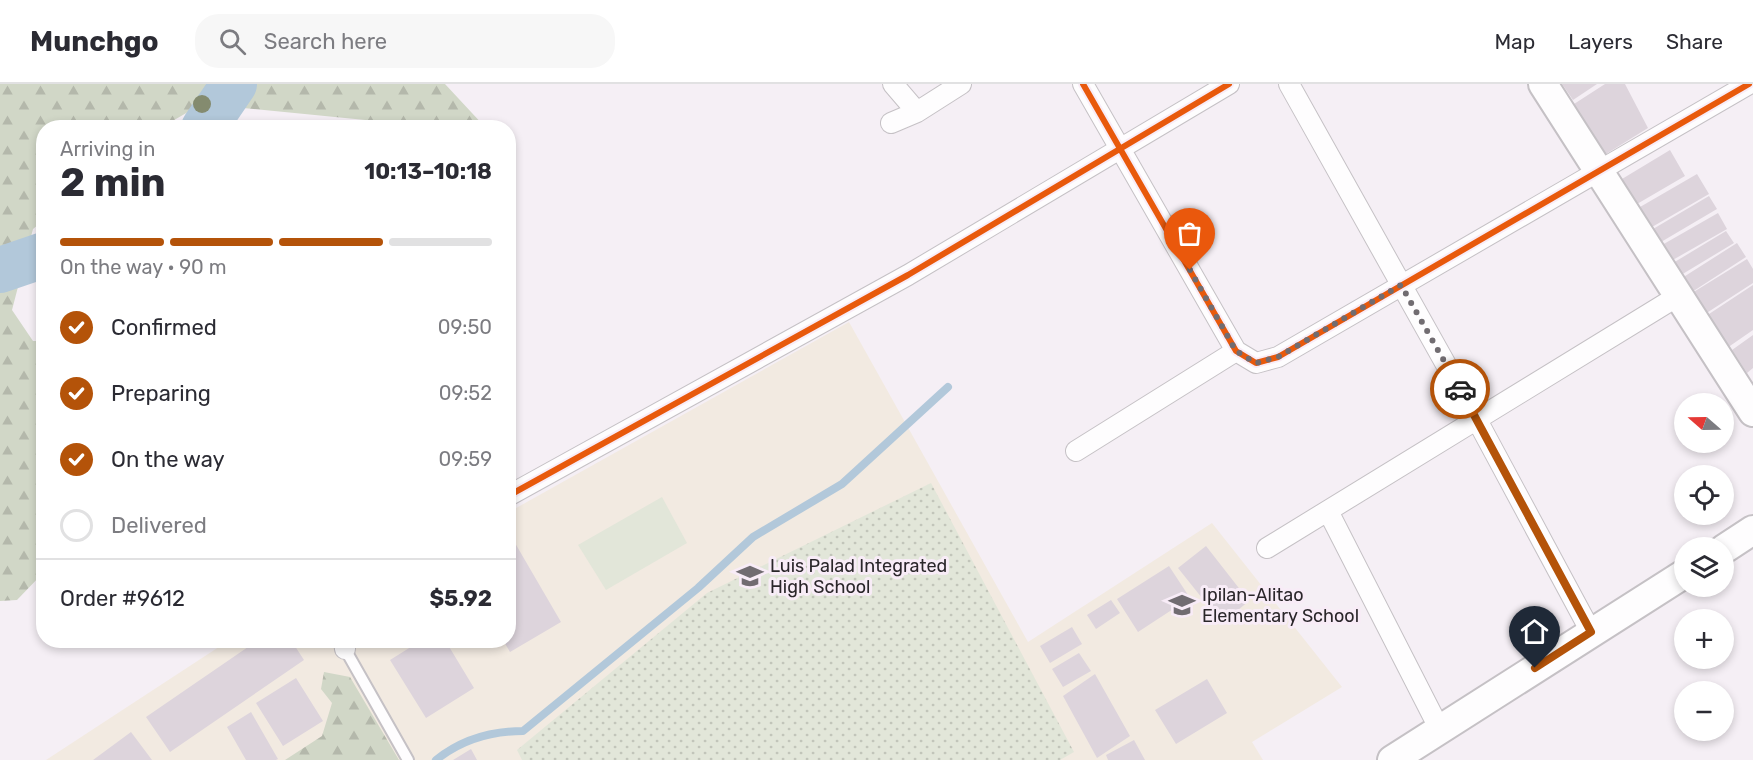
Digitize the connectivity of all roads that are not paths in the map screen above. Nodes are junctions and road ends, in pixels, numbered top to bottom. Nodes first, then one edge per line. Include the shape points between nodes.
1 (892, 84) edge
2 (961, 84) edge
3 (1083, 84) edge
4 (1229, 84) edge
5 (1289, 84) edge
6 (1543, 84) edge
7 (1749, 84) edge
8 (917, 112) junction
9 (891, 123) dead end
10 (1120, 149) junction
11 (1599, 171) junction
12 (1401, 285) junction
13 (1678, 296) junction
14 (1236, 351) junction
15 (1753, 412) edge
16 (1477, 420) junction
17 (1077, 451) dead end
18 (516, 492) edge
19 (1328, 511) junction
20 (1753, 530) edge
21 (1734, 542) edge
22 (1267, 548) dead end
23 (1674, 580) edge
24 (1591, 632) junction
25 (347, 648) edge
26 (1440, 730) junction
27 (408, 760) edge
28 (1392, 760) edge

1 - 8 street
2 - 8 street
3 - 10 street
4 - 10 street
5 - 12 street
6 - 11 main road
7 - 11 street
8 - 9 street
10 - 14 street
10 - 18 street via 908,275
11 - 12 street
11 - 13 main road
12 - 14 street via 1278,357 1256,363
12 - 16 street
13 - 15 main road
13 - 16 street
14 - 17 street
16 - 19 street
16 - 24 street
19 - 22 street
19 - 26 street
20 - 21 main road
23 - 24 main road
24 - 26 main road
25 - 27 lane
26 - 28 main road

